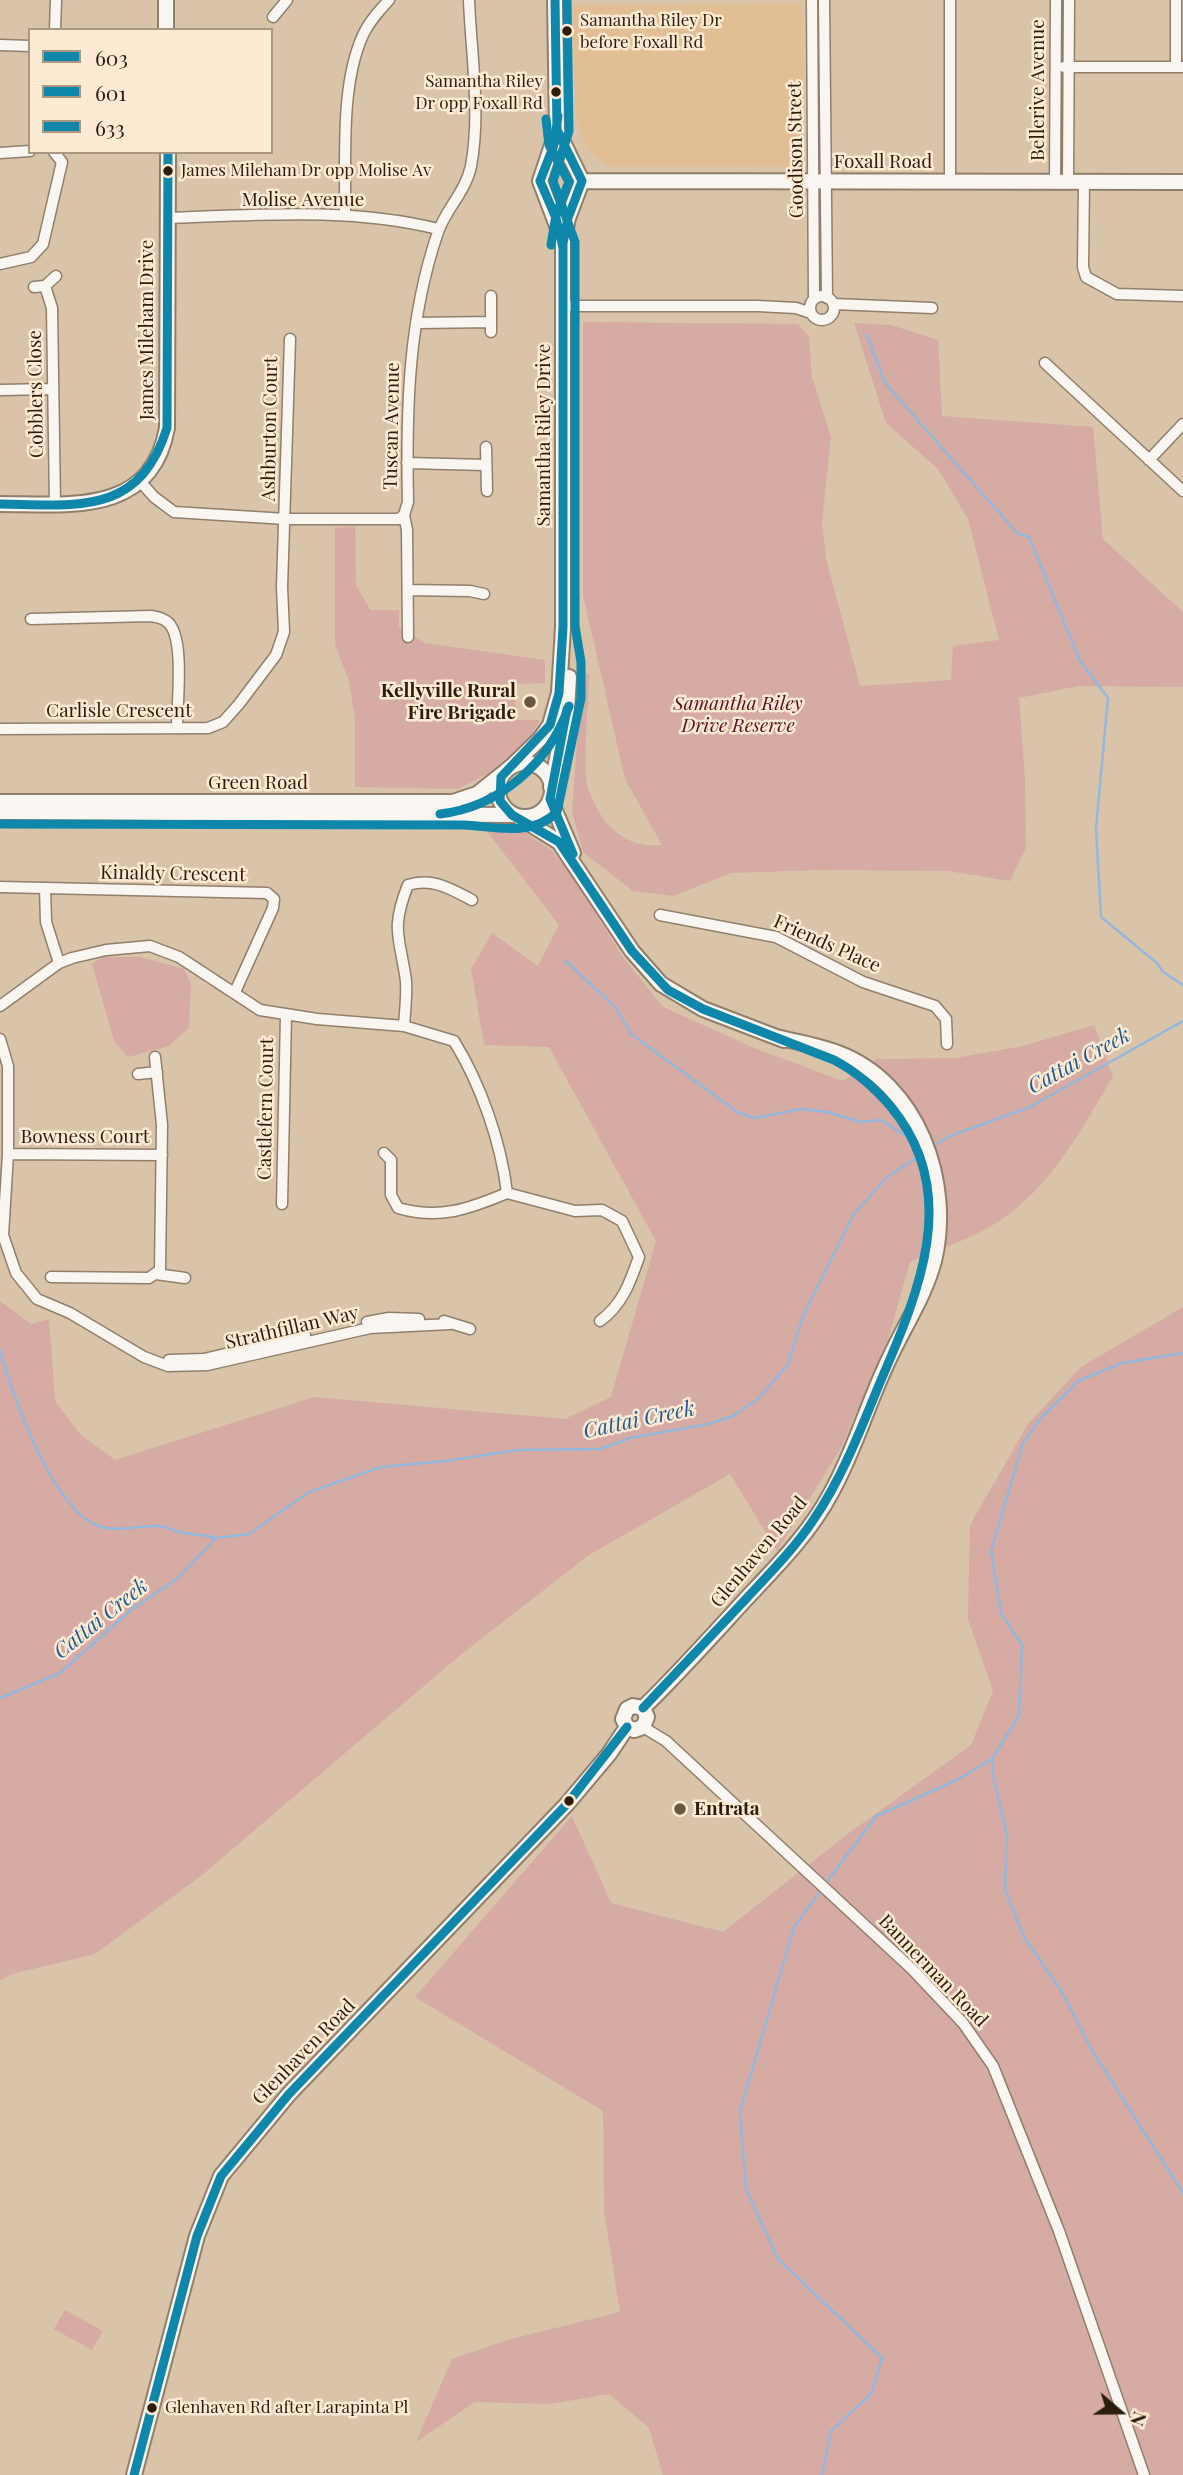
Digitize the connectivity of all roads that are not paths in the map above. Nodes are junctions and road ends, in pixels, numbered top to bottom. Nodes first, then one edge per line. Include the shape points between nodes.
1 (56, 0) edge
2 (166, 0) edge
3 (287, 0) edge
4 (389, 0) edge
5 (469, 0) edge
6 (555, 0) edge
7 (812, 0) edge
8 (824, 0) edge
9 (950, 0) edge
10 (1056, 0) edge
11 (1069, 0) edge
12 (1176, 0) edge
13 (273, 17) dead end
14 (55, 28) edge
15 (166, 28) edge
16 (0, 45) edge
17 (28, 46) edge
18 (1056, 67) junction
19 (1069, 67) junction
20 (1179, 67) edge
21 (558, 130) junction
22 (28, 151) edge
23 (0, 153) edge
24 (56, 154) edge
25 (168, 154) edge
26 (574, 165) junction
27 (545, 168) junction
28 (582, 181) junction
29 (1062, 181) junction
30 (1084, 181) junction
31 (821, 182) junction
32 (950, 182) junction
33 (1183, 182) edge
34 (544, 194) junction
35 (576, 197) junction
36 (345, 214) junction
37 (167, 218) junction
38 (438, 229) junction
39 (563, 243) junction
40 (0, 264) edge
41 (56, 276) dead end
42 (491, 296) dead end
43 (1183, 296) edge
44 (831, 305) junction
45 (563, 306) junction
46 (812, 306) junction
47 (932, 307) dead end
48 (417, 324) junction
49 (290, 339) dead end
50 (1045, 363) dead end
51 (52, 389) junction
52 (0, 390) edge
53 (1183, 424) edge
54 (486, 447) dead end
55 (1149, 460) junction
56 (407, 463) junction
57 (485, 465) junction
58 (139, 480) junction
59 (486, 491) dead end
60 (1183, 491) edge
61 (0, 504) edge
62 (55, 504) junction
63 (404, 515) junction
64 (286, 519) junction
65 (408, 590) junction
66 (485, 594) dead end
67 (31, 619) dead end
68 (563, 627) junction
69 (408, 637) dead end
70 (177, 728) junction
71 (0, 729) edge
72 (509, 769) junction
73 (551, 793) junction
74 (0, 802) edge
75 (0, 812) edge
76 (515, 816) junction
77 (578, 867) junction
78 (0, 887) edge
79 (46, 888) junction
80 (472, 900) dead end
81 (660, 915) dead end
82 (59, 963) junction
83 (235, 992) junction
84 (0, 1006) edge
85 (286, 1015) junction
86 (404, 1026) junction
87 (0, 1039) edge
88 (947, 1044) dead end
89 (155, 1056) dead end
90 (157, 1072) junction
91 (138, 1074) dead end
92 (384, 1153) dead end
93 (8, 1154) junction
94 (162, 1154) junction
95 (507, 1193) junction
96 (282, 1204) dead end
97 (156, 1274) junction
98 (51, 1277) dead end
99 (185, 1278) dead end
100 (600, 1321) dead end
101 (470, 1329) dead end
102 (643, 1708) junction
103 (627, 1727) junction
104 (643, 1727) junction
105 (134, 2475) edge
106 (1144, 2475) edge

1 - 14 street
2 - 15 main road
3 - 13 street
4 - 36 street via 368,25 355,59 348,105
5 - 38 street, Tuscan Avenue via 474,113 471,166
6 - 21 main road, Samantha Riley Drive
7 - 31 street, Goodison Street
8 - 31 street, Goodison Street
9 - 32 street
10 - 18 street, Bellerive Avenue
11 - 19 street, Bellerive Avenue
12 - 20 street
16 - 17 street
18 - 19 street
18 - 29 street, Bellerive Avenue
19 - 20 street
19 - 29 street, Bellerive Avenue
21 - 26 main road, Samantha Riley Drive
21 - 27 main road, Samantha Riley Drive
22 - 23 street
24 - 40 street via 62,162 43,244 31,257
25 - 37 main road, James Mileham Drive
26 - 27 main road via 561,160
26 - 28 main road, Samantha Riley Drive
27 - 34 main road, Samantha Riley Drive via 540,181
28 - 31 main road, Foxall Road
28 - 35 main road, Samantha Riley Drive
29 - 30 main road, Foxall Road
29 - 32 main road, Foxall Road
30 - 33 main road, Foxall Road
30 - 43 street via 1086,277 1124,295
31 - 32 main road, Foxall Road
31 - 44 street, Goodison Street
31 - 46 street, Goodison Street
34 - 35 main road via 559,203
34 - 39 main road, Samantha Riley Drive
35 - 39 main road, Samantha Riley Drive
36 - 37 street, Molise Avenue
36 - 38 street, Molise Avenue
37 - 58 main road, James Mileham Drive via 167,428 159,453
38 - 48 street, Tuscan Avenue
39 - 45 main road, Samantha Riley Drive
41 - 51 street, Cobblers Close via 40,286 52,308
42 - 48 street via 491,327
44 - 46 street
44 - 46 street via 824,320 816,319
44 - 47 street
45 - 46 street
45 - 68 main road, Samantha Riley Drive
48 - 56 street, Tuscan Avenue via 408,369
49 - 64 street, Ashburton Court
50 - 55 street
51 - 52 street
51 - 62 street, Cobblers Close
53 - 55 street
54 - 57 street
55 - 60 street
56 - 57 street
56 - 63 street, Tuscan Avenue
57 - 59 street
58 - 62 main road, James Mileham Drive via 100,502
58 - 64 street, Tuscan Avenue via 174,512
61 - 62 main road, James Mileham Drive
63 - 64 street, Tuscan Avenue via 399,519
63 - 65 street
64 - 70 street, Carlisle Crescent via 284,632 276,655 223,722 208,728
65 - 66 street
65 - 69 street
67 - 70 street via 151,616 171,625 177,647
68 - 72 main road, Samantha Riley Drive via 556,709 540,739
68 - 73 main road, Samantha Riley Drive via 569,697
70 - 71 street, Carlisle Crescent
72 - 73 main road via 523,763 537,767 546,775
72 - 74 main road, Green Road via 477,794 453,802
72 - 76 main road via 501,777 498,793 505,809
73 - 76 main road via 538,814
73 - 77 main road, Glenhaven Road
75 - 76 main road, Green Road
76 - 77 main road, Glenhaven Road via 559,842
77 - 102 main road, Glenhaven Road via 626,943 661,984 703,1009 776,1037 838,1052 879,1079 919,1127 930,1172 930,1227 906,1323 849,1457 814,1520
78 - 79 street
79 - 82 street via 46,922
79 - 83 street, Kinaldy Crescent via 267,893 274,899 273,908
80 - 86 street via 439,884 420,881 408,885 398,911 397,947 406,982
81 - 88 street, Friends Place via 776,937 863,982 935,1006 946,1019
82 - 83 street via 88,953 150,946 179,957
82 - 84 street
83 - 85 street via 260,1010
85 - 86 street
85 - 96 street, Castlefern Court
86 - 95 street via 454,1041 504,1163
87 - 93 street, Strathfillan Way via 8,1066
89 - 90 street, Bowness Court
90 - 91 street
90 - 94 street, Bowness Court
92 - 95 street via 391,1160 391,1195 398,1208 440,1215
93 - 94 street, Bowness Court
93 - 101 street, Strathfillan Way via 3,1235 16,1273 37,1299 144,1357 168,1366 208,1365 370,1328 450,1324
94 - 97 street, Bowness Court via 161,1264
95 - 100 street via 575,1211 602,1210 622,1221 639,1257 614,1310
97 - 98 street via 149,1278
97 - 99 street
102 - 103 main road via 627,1709 623,1719
102 - 104 main road via 647,1717
103 - 104 main road
103 - 105 main road, Glenhaven Road via 521,1854 289,2094 221,2176 197,2236
104 - 106 street, Bannerman Road via 666,1741 912,1969 963,2023 985,2055 1004,2088 1059,2231

